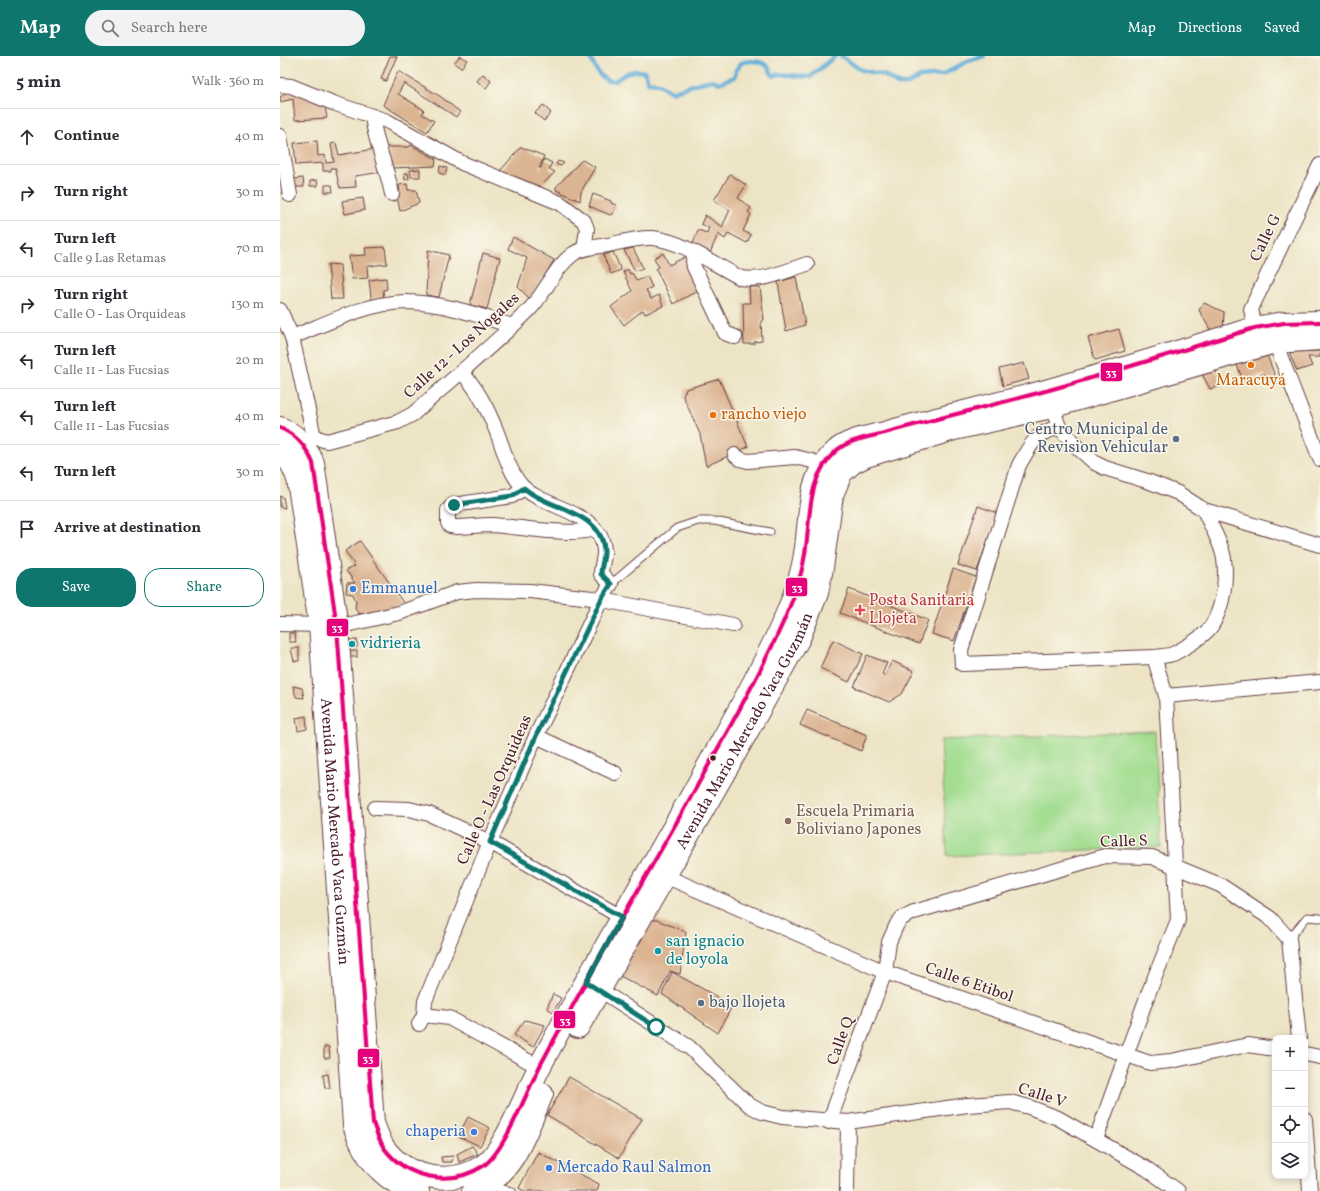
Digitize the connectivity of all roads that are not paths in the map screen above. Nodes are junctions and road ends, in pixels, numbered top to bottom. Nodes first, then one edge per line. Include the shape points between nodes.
1 (280, 85) edge
2 (372, 116) junction
3 (280, 136) edge
4 (1320, 165) edge
5 (392, 194) dead end
6 (290, 195) dead end
7 (584, 249) junction
8 (696, 254) junction
9 (807, 264) dead end
10 (280, 310) edge
11 (1320, 322) edge
12 (512, 326) junction
13 (1255, 328) junction
14 (292, 337) junction
15 (735, 337) dead end
16 (1320, 339) edge
17 (1275, 342) junction
18 (461, 372) junction
19 (1049, 399) junction
20 (1059, 427) junction
21 (280, 428) edge
22 (296, 447) edge
23 (735, 455) dead end
24 (1320, 459) edge
25 (822, 467) junction
26 (524, 488) junction
27 (1204, 510) junction
28 (594, 528) junction
29 (770, 532) dead end
30 (817, 534) junction
31 (1320, 545) edge
32 (611, 584) junction
33 (601, 600) junction
34 (280, 624) edge
35 (733, 625) dead end
36 (328, 626) junction
37 (1154, 657) junction
38 (1320, 682) edge
39 (1166, 696) junction
40 (536, 736) junction
41 (615, 773) dead end
42 (375, 808) dead end
43 (490, 842) junction
44 (1175, 865) junction
45 (658, 872) junction
46 (1320, 918) edge
47 (629, 921) junction
48 (1289, 939) junction
49 (885, 972) junction
50 (593, 986) junction
51 (1299, 1035) edge
52 (1272, 1049) edge
53 (1127, 1055) junction
54 (1308, 1055) edge
55 (1320, 1057) edge
56 (545, 1070) junction
57 (829, 1122) junction
58 (848, 1122) junction
59 (1096, 1139) junction
60 (1307, 1143) edge
61 (493, 1181) edge
62 (427, 1187) edge
63 (473, 1191) edge
64 (512, 1191) edge
65 (847, 1191) edge
66 (1178, 1191) edge
67 (1310, 1191) edge

1 - 2 street via 291,86 333,104
2 - 5 street
2 - 7 street via 387,121 462,163 560,203 584,221 587,229
3 - 6 street
4 - 13 street, Calle G via 1251,309
7 - 8 street, Calle 12 - Los Nogales via 652,238 672,243
7 - 12 street, Calle 12 - Los Nogales via 573,254 565,262 536,302
8 - 9 street, Calle 12 - Los Nogales via 737,276 759,280
8 - 15 street via 693,260 694,267 725,333
10 - 14 street
11 - 13 main road, Avenida Mario Mercado Vaca Guzmán via 1284,323
12 - 14 street via 450,307 405,302 357,312
12 - 18 street, Calle 12 - Los Nogales
13 - 17 main road
13 - 19 main road, Avenida Mario Mercado Vaca Guzmán
14 - 22 street
16 - 17 main road, Avenida Mario Mercado Vaca Guzmán
17 - 19 main road, Avenida Mario Mercado Vaca Guzmán
17 - 24 street
18 - 22 street, Calle 12 - Los Nogales via 413,414 398,422
18 - 26 street via 468,378 480,399 497,432 508,463
19 - 20 street
19 - 25 main road, Avenida Mario Mercado Vaca Guzmán via 952,414 857,441 841,447
19 - 30 main road, Avenida Mario Mercado Vaca Guzmán via 866,456 852,463 836,483
20 - 27 street via 1095,463 1178,493
20 - 37 street via 1044,431 1033,442 1019,465 961,650 962,664
21 - 22 main road, Avenida Mario Mercado Vaca Guzmán via 296,437
22 - 36 main road, Avenida Mario Mercado Vaca Guzmán via 298,479
23 - 25 street via 748,461 803,458
25 - 30 main road, Avenida Mario Mercado Vaca Guzmán via 816,480 810,507
26 - 28 street via 538,498 583,519
26 - 28 street via 512,496 454,505 448,510 448,523 455,527 491,525 572,532 587,532
27 - 31 street
27 - 37 street via 1224,558 1222,596 1218,613 1212,626 1202,636 1174,653
28 - 32 street via 602,539 605,551 601,574
29 - 32 lane via 714,521 698,521 677,528
30 - 45 main road, Avenida Mario Mercado Vaca Guzmán via 817,593 799,638 760,690
32 - 33 street, Calle O - Las Orquideas
33 - 35 street
33 - 36 street via 530,591 476,590 457,592 399,613
33 - 40 street, Calle O - Las Orquideas
34 - 36 street
36 - 62 main road, Avenida Mario Mercado Vaca Guzmán via 354,1125 372,1163 389,1177
37 - 39 street
38 - 39 street
39 - 44 street
40 - 41 street
40 - 43 street, Calle O - Las Orquideas
42 - 43 street via 409,809 429,814
43 - 47 street
43 - 56 street, Calle O - Las Orquideas via 425,1001 421,1019 449,1018
44 - 48 street, Calle S via 1220,886 1264,914
44 - 49 street, Calle S via 1152,857 1105,856 914,912 902,918 897,924 889,942
44 - 53 street via 1178,920
45 - 47 main road, Avenida Mario Mercado Vaca Guzmán
45 - 49 street, Calle 6 Etibol
46 - 48 lane via 1307,917
47 - 50 main road, Avenida Mario Mercado Vaca Guzmán
48 - 51 street
49 - 53 street, Calle 6 Etibol
49 - 57 street, Calle Q
50 - 56 main road, Avenida Mario Mercado Vaca Guzmán
50 - 57 street, Calle V via 689,1048 749,1105 762,1112 782,1117
52 - 53 street, Calle 6 Etibol via 1248,1045 1150,1063
53 - 59 street
54 - 55 street
56 - 61 main road, Avenida Mario Mercado Vaca Guzmán via 500,1148
57 - 58 street, Calle V
58 - 59 street, Calle V via 968,1105 1010,1102 1058,1118
58 - 65 street
59 - 66 street, Calle V
60 - 67 street
61 - 62 main road, Avenida Mario Mercado Vaca Guzmán via 468,1174
61 - 63 main road, Avenida Mario Mercado Vaca Guzmán
61 - 64 lane

